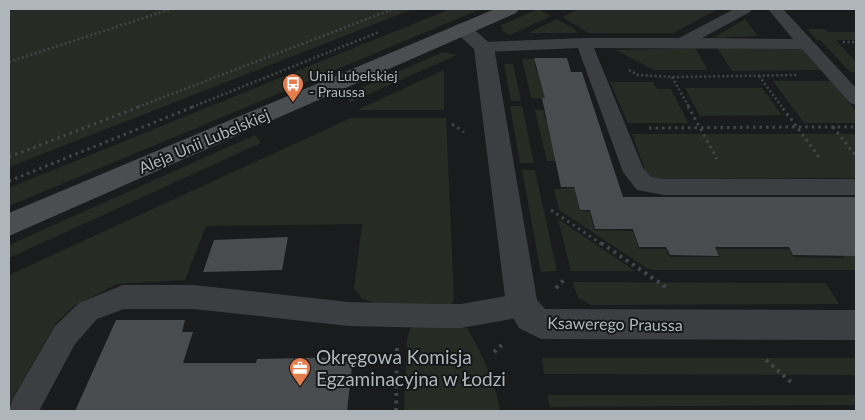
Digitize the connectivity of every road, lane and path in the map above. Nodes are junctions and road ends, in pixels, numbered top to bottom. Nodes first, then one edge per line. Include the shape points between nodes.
1 (172, 9) edge
2 (393, 9) edge
3 (510, 9) edge
4 (746, 9) edge
5 (775, 9) edge
6 (383, 31) dead end
7 (473, 38) junction
8 (584, 43) junction
9 (682, 43) junction
10 (808, 44) junction
11 (9, 62) edge
12 (835, 75) junction
13 (856, 75) edge
14 (672, 76) dead end
15 (759, 76) dead end
16 (856, 98) edge
17 (797, 127) junction
18 (833, 127) junction
19 (856, 127) edge
20 (617, 128) junction
21 (700, 128) junction
22 (856, 156) edge
23 (9, 157) edge
24 (9, 181) edge
25 (732, 187) junction
26 (849, 187) edge
27 (551, 210) dead end
28 (9, 225) edge
29 (652, 278) dead end
30 (522, 305) junction
31 (398, 314) junction
32 (856, 325) edge
33 (23, 411) edge
34 (396, 411) edge

1 - 11 path
2 - 23 path
3 - 7 street, Aleja Unii Lubelskiej
4 - 9 lane
5 - 10 lane
6 - 24 path
7 - 8 lane
7 - 28 street, Aleja Unii Lubelskiej
7 - 30 street
8 - 9 lane
8 - 20 lane
9 - 10 lane
10 - 12 lane
12 - 13 lane
12 - 16 lane
14 - 21 path
15 - 17 path
17 - 18 path
17 - 21 path
17 - 26 path
18 - 19 path
18 - 22 path
20 - 21 path
20 - 25 lane via 634,172 645,184
21 - 25 path
25 - 26 lane
27 - 29 path
30 - 31 lane via 461,316
30 - 32 street, Ksawerego Praussa via 530,317 541,324
31 - 33 lane via 348,314 194,297 123,297 88,311 65,335
31 - 34 path

